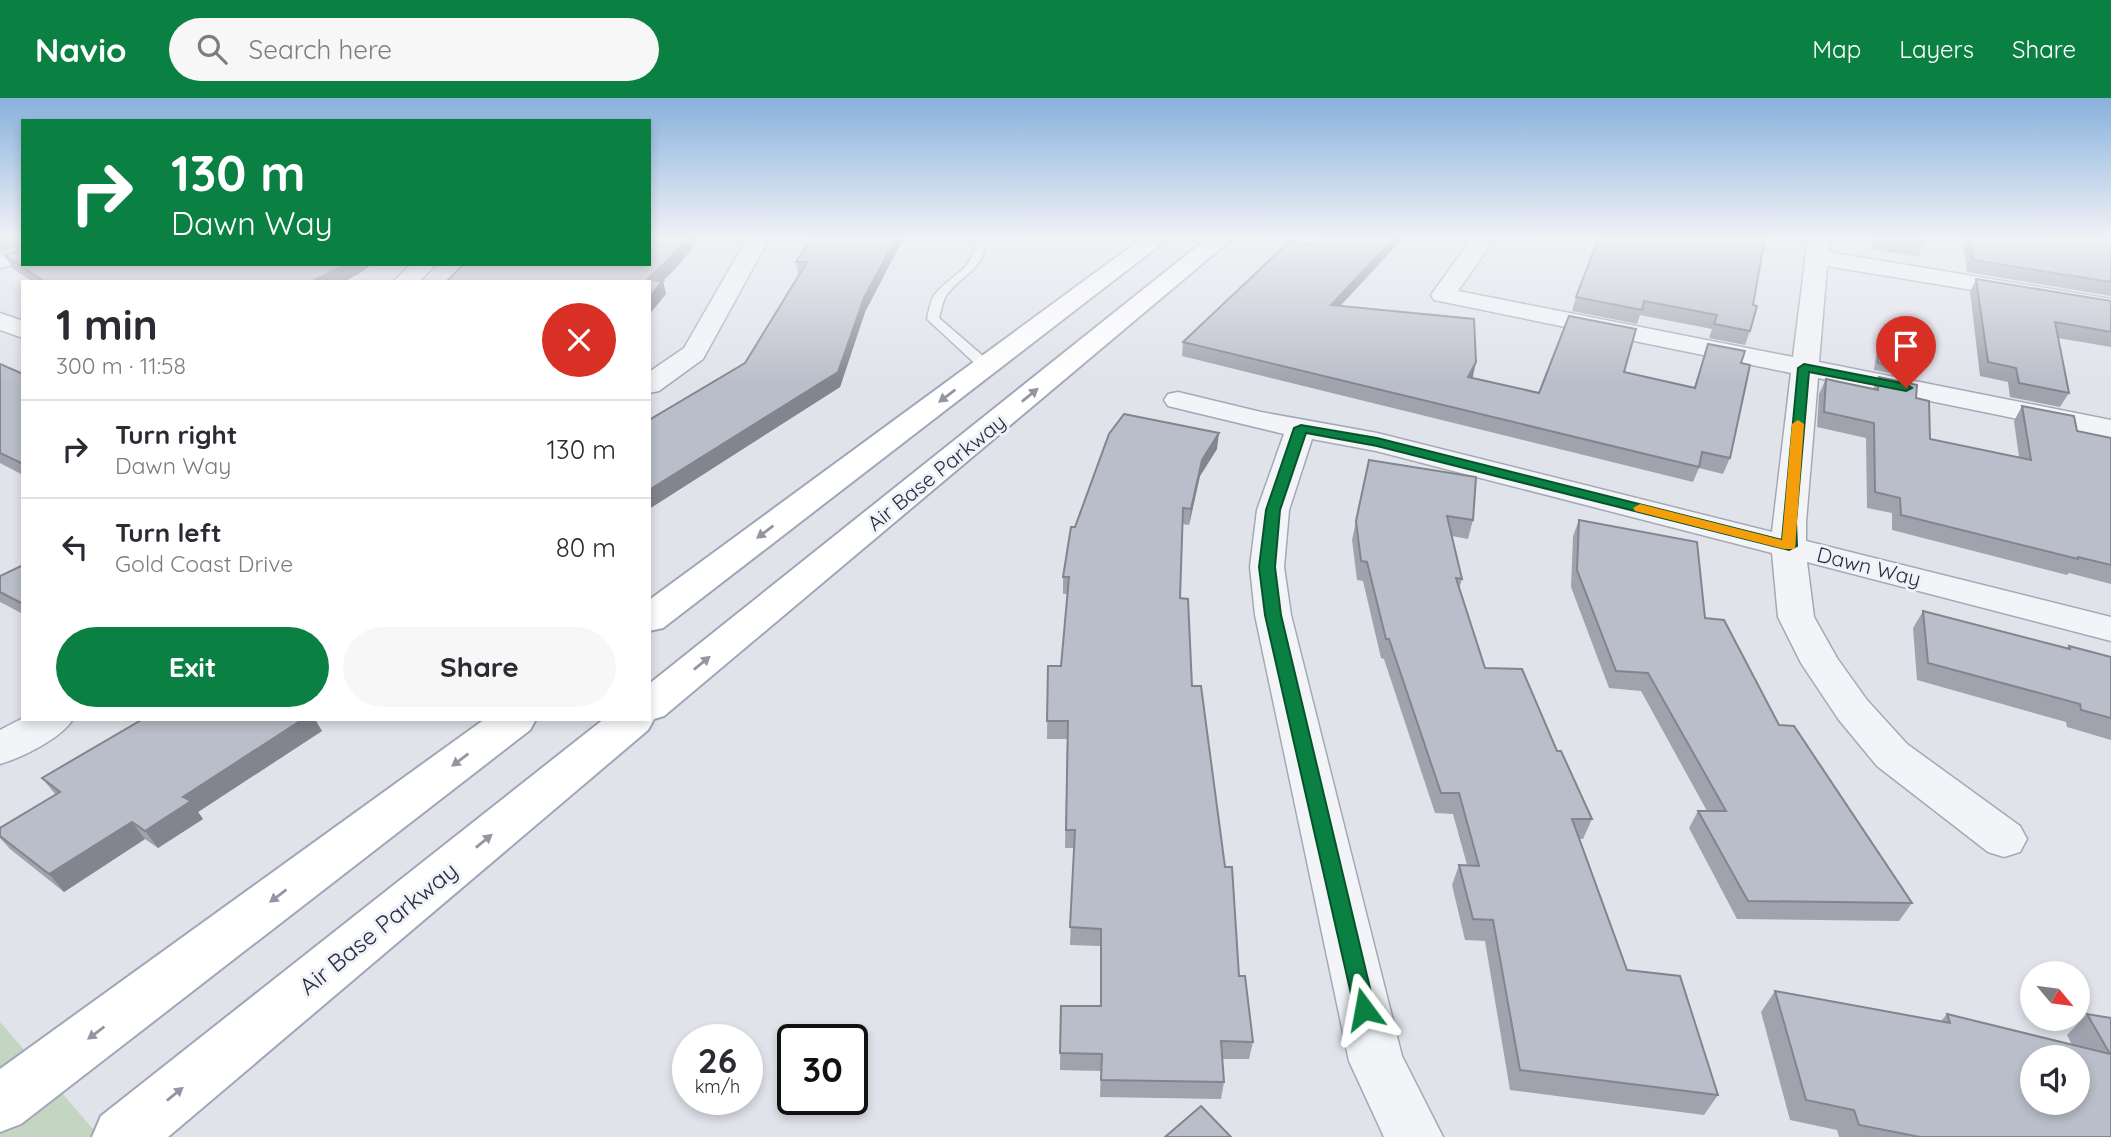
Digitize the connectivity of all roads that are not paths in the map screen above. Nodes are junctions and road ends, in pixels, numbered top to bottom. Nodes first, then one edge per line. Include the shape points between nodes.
1 (732, 285) edge
2 (951, 285) edge
3 (1093, 285) edge
4 (1164, 285) edge
5 (1450, 285) edge
6 (1814, 285) edge
7 (2009, 285) edge
8 (2111, 306) edge
9 (0, 321) edge
10 (21, 329) edge
11 (986, 366) junction
12 (1804, 368) junction
13 (651, 384) edge
14 (1178, 400) dead end
15 (1301, 428) junction
16 (2111, 429) edge
17 (1789, 546) junction
18 (651, 617) edge
19 (2111, 628) edge
20 (651, 704) edge
21 (49, 721) edge
22 (512, 721) edge
23 (631, 721) edge
24 (0, 749) edge
25 (2004, 839) dead end
26 (0, 1104) edge
27 (122, 1137) edge
28 (1414, 1137) edge

1 - 13 street via 694,353
2 - 11 lane via 939,296 933,319
3 - 11 main road
20 -> 4 main road, Air Base Parkway
5 - 12 street via 1443,295
6 - 12 street
7 - 8 street
9 - 10 street
11 -> 18 main road
12 - 16 street
12 - 17 street
14 - 15 street, Dawn Way
15 - 17 street, Dawn Way via 1377,442
15 - 28 street via 1273,510 1267,567 1273,615 1376,1061
17 - 19 street, Dawn Way
17 - 25 street via 1796,617 1820,663 1853,710 1892,755
21 - 24 street
22 -> 26 main road
27 -> 23 main road, Air Base Parkway

